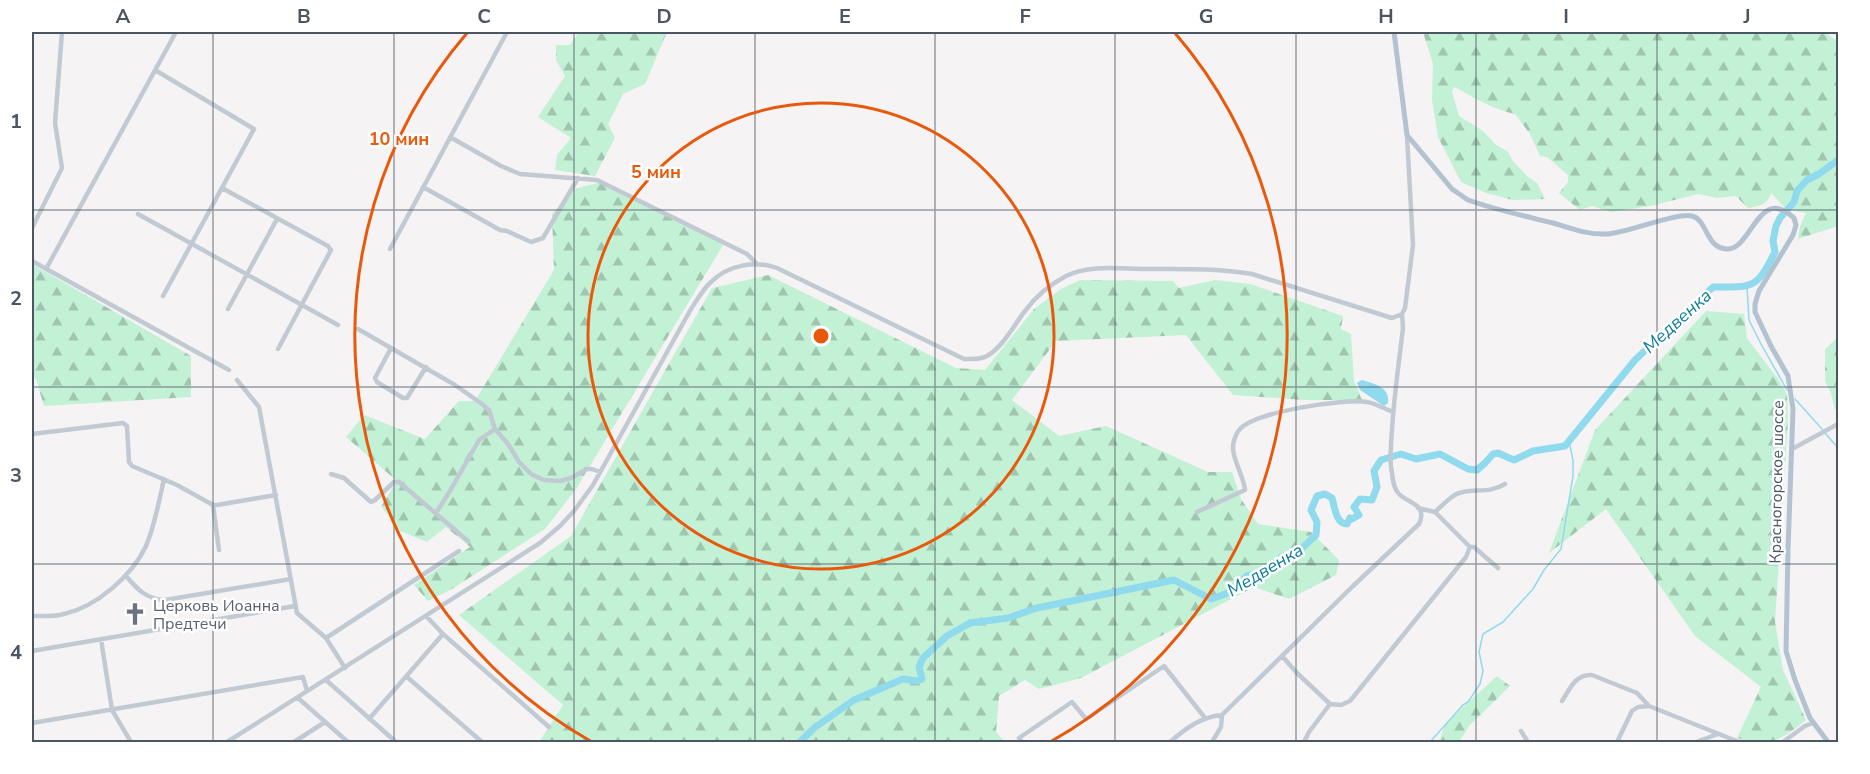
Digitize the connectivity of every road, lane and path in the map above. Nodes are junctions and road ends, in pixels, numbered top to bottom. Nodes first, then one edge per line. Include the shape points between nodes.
1 (62, 32) edge
2 (176, 32) edge
3 (507, 32) edge
4 (1394, 32) edge
5 (155, 70) junction
6 (1407, 135) junction
7 (450, 137) junction
8 (578, 178) junction
9 (423, 187) junction
10 (222, 188) junction
11 (138, 214) dead end
12 (277, 219) junction
13 (32, 228) edge
14 (191, 244) junction
15 (390, 249) dead end
16 (32, 261) edge
17 (757, 264) junction
18 (46, 269) junction
19 (247, 275) junction
20 (163, 296) dead end
21 (302, 305) junction
22 (228, 309) dead end
23 (1402, 314) junction
24 (338, 325) dead end
25 (358, 329) dead end
26 (391, 348) junction
27 (278, 349) dead end
28 (426, 367) junction
29 (229, 370) dead end
30 (237, 380) dead end
31 (1393, 412) junction
32 (1839, 424) edge
33 (495, 429) junction
34 (32, 434) edge
35 (1792, 449) junction
36 (600, 472) junction
37 (331, 474) dead end
38 (164, 479) junction
39 (1505, 484) dead end
40 (276, 495) junction
41 (213, 505) junction
42 (1418, 508) junction
43 (1197, 512) dead end
44 (1436, 512) junction
45 (436, 513) junction
46 (468, 541) dead end
47 (1470, 547) junction
48 (219, 550) dead end
49 (459, 551) dead end
50 (1498, 568) dead end
51 (126, 576) junction
52 (291, 579) junction
53 (296, 606) junction
54 (32, 616) edge
55 (427, 616) junction
56 (443, 634) junction
57 (326, 638) junction
58 (101, 639) junction
59 (32, 651) edge
60 (1282, 656) junction
61 (345, 668) junction
62 (407, 677) junction
63 (326, 680) junction
64 (308, 691) junction
65 (298, 698) junction
66 (1562, 701) dead end
67 (1330, 704) junction
68 (1649, 706) junction
69 (112, 710) junction
70 (1222, 715) junction
71 (1205, 718) junction
72 (369, 719) junction
73 (32, 723) edge
74 (326, 723) junction
75 (1813, 723) junction
76 (549, 727) dead end
77 (1521, 731) dead end
78 (1718, 734) junction
79 (1305, 740) edge
80 (130, 742) edge
81 (227, 742) edge
82 (294, 742) edge
83 (348, 742) edge
84 (396, 742) edge
85 (482, 742) edge
86 (1022, 742) edge
87 (1170, 742) edge
88 (1212, 742) edge
89 (1313, 742) edge
90 (1528, 742) edge
91 (1617, 742) edge
92 (1696, 742) edge
93 (1739, 742) edge
94 (1783, 742) edge
95 (1828, 742) edge

1 - 13 street via 55,123 62,168
2 - 5 street
3 - 7 street
4 - 6 main road
5 - 10 street via 254,129
5 - 18 street
6 - 23 street via 1413,244
6 - 35 main road, Красногорское шоссе via 1464,198 1588,233 1615,233 1692,216 1715,244 1730,249 1769,210 1791,215 1796,225 1793,235 1758,291 1755,312 1788,376 1793,409
7 - 8 street via 520,174
7 - 9 street
8 - 9 street via 543,238 531,242 500,230
8 - 17 street via 597,180 747,254
9 - 15 street
10 - 12 street
10 - 14 street
11 - 14 street
12 - 19 street
12 - 21 street via 331,250
14 - 19 street
14 - 20 street
16 - 18 street
17 - 23 street via 777,268 964,359 987,356 1043,291 1078,271 1241,272 1392,318
17 - 36 street via 722,273 710,282
18 - 29 street
19 - 21 street
19 - 22 street
21 - 24 street
21 - 27 street
23 - 31 street
25 - 26 street
26 - 28 street
26 - 28 street via 375,378 403,398 407,398
28 - 33 street via 482,404
30 - 40 street via 259,407
31 - 42 street via 1390,448 1394,486
31 - 43 street via 1367,402 1316,404 1249,423 1236,435 1232,447 1245,490
32 - 35 street
33 - 36 street via 519,462 544,480 560,481 592,469
33 - 45 street via 479,440
34 - 38 street via 123,423 127,426 129,462
35 - 75 main road, Красногорское шоссе via 1786,651
36 - 55 street via 574,511 546,537
37 - 45 street via 344,478 371,502 399,482
38 - 41 street
38 - 51 street via 149,538
39 - 44 street via 1455,495
40 - 41 street
40 - 52 street
41 - 48 street
42 - 44 street
42 - 60 street via 1422,517 1419,524
44 - 47 street
45 - 46 street
47 - 50 street
47 - 67 street via 1350,701
49 - 57 street
51 - 52 street via 142,593 165,600
51 - 54 street via 74,611
52 - 53 street
53 - 57 street via 297,613
53 - 58 street
55 - 56 street
55 - 61 street
56 - 62 street
56 - 76 street
57 - 61 street
58 - 59 street
58 - 69 street
60 - 67 street
60 - 70 street
61 - 63 street
62 - 72 street
62 - 85 street
63 - 64 street
63 - 72 street
64 - 65 street
64 - 69 street via 303,677
65 - 74 street
65 - 81 street
66 - 68 street via 1575,680 1584,674 1637,693
67 - 79 street
68 - 78 street
68 - 91 street via 1632,711
69 - 73 street
69 - 80 street
70 - 71 street
70 - 88 street via 1221,727
71 - 86 street via 1164,666 1086,719 1072,702 1019,738
71 - 87 street
72 - 84 street
74 - 82 street
74 - 83 street
75 - 94 street
75 - 95 main road, Красногорское шоссе
77 - 90 street
78 - 92 street
78 - 93 street
79 - 89 street

